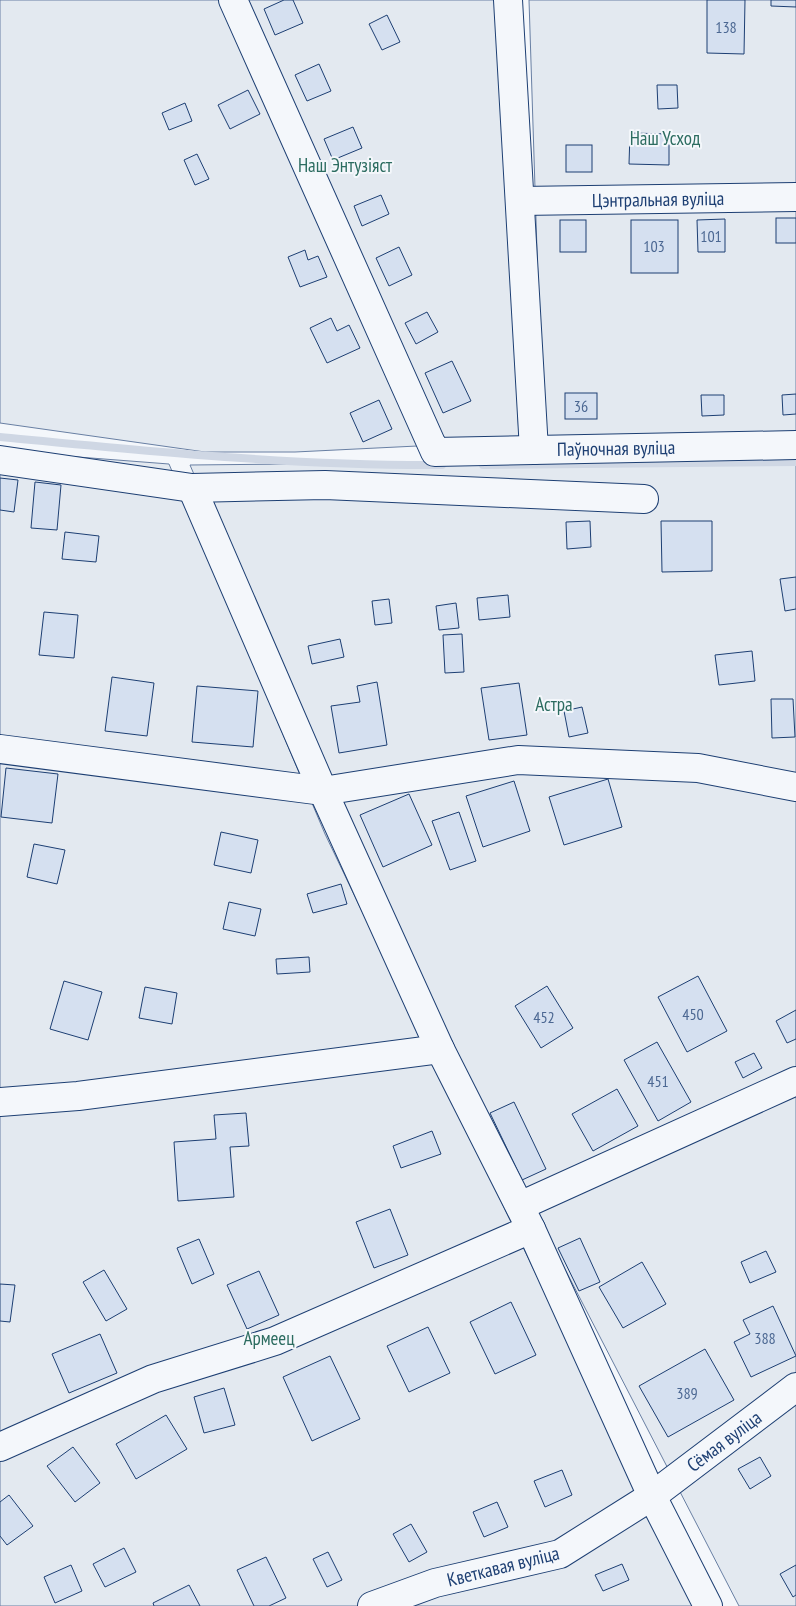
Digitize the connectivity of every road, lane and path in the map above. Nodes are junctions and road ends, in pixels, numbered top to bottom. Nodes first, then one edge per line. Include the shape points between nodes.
1 (233, 0) edge
2 (508, 0) edge
3 (796, 197) edge
4 (520, 201) junction
5 (796, 444) edge
6 (534, 450) junction
7 (0, 460) edge
8 (192, 488) junction
9 (644, 500) dead end
10 (0, 749) edge
11 (796, 786) edge
12 (323, 791) junction
13 (440, 1049) junction
14 (796, 1080) edge
15 (0, 1102) edge
16 (525, 1217) junction
17 (796, 1387) edge
18 (0, 1447) edge
19 (652, 1496) junction
20 (372, 1606) edge
21 (708, 1606) edge

1 - 6 lane, Паўночная вуліца via 435,452
2 - 4 lane
3 - 4 lane, Цэнтральная вуліца
4 - 6 lane
5 - 6 lane, Паўночная вуліца
7 - 8 lane
8 - 9 lane via 325,485
8 - 12 lane
10 - 12 lane
11 - 12 lane via 698,768 518,760
12 - 13 lane
13 - 15 lane via 78,1096
13 - 16 lane
14 - 16 lane
16 - 18 lane via 274,1341 153,1379
16 - 19 lane
17 - 19 lane, Сёмая вуліца
19 - 20 lane, Кветкавая вуліца via 560,1554 435,1583
19 - 21 lane

